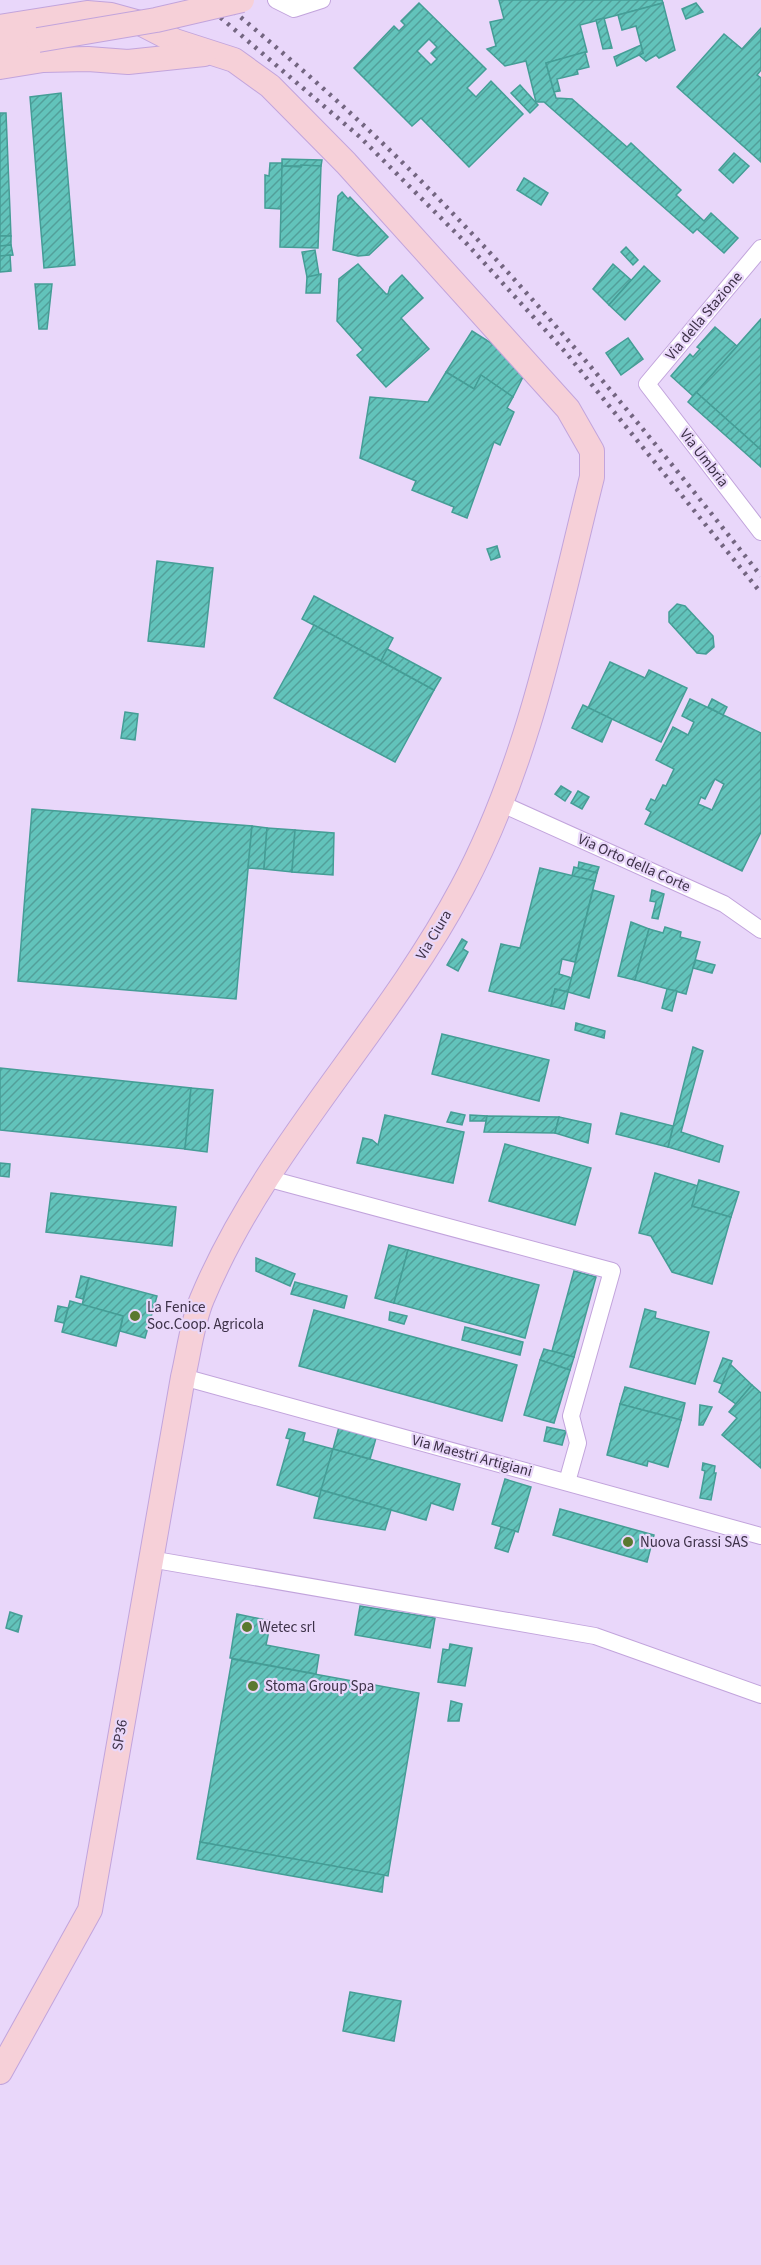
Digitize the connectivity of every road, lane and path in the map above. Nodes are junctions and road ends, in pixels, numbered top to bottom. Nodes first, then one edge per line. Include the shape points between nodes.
1 (242, 0) edge
2 (276, 0) edge
3 (322, 0) edge
4 (140, 23) junction
5 (0, 27) edge
6 (0, 46) edge
7 (211, 54) junction
8 (128, 62) junction
9 (0, 67) edge
10 (761, 248) edge
11 (647, 384) joint
12 (761, 532) edge
13 (502, 804) junction
14 (761, 930) edge
15 (266, 1178) junction
16 (183, 1377) junction
17 (567, 1482) junction
18 (761, 1536) edge
19 (150, 1559) junction
20 (761, 1695) edge
21 (0, 2072) edge

1 - 6 main road, bridge via 156,20
2 - 3 street via 294,9
4 - 5 main road via 87,13
4 - 7 main road
4 - 8 main road via 136,52
7 - 8 main road
7 - 13 main road, Via Ciura via 234,60 270,86 346,163 568,410 592,451 592,477 537,695
8 - 9 main road via 43,60
10 - 11 street, Via della Stazione
11 - 12 street, Via Umbria
13 - 14 street, Via Orto della Corte via 724,903
13 - 15 main road, Via Ciura via 462,888 414,969
15 - 16 main road, Via Ciura via 232,1235 201,1302
15 - 17 street via 612,1271 571,1416 578,1443
16 - 17 street, Via Maestri Artigiani
16 - 19 main road, SP36 / SP36
17 - 18 street, Via Maestri Artigiani
19 - 20 street via 596,1636
19 - 21 main road, SP36 / SP36 via 90,1910

